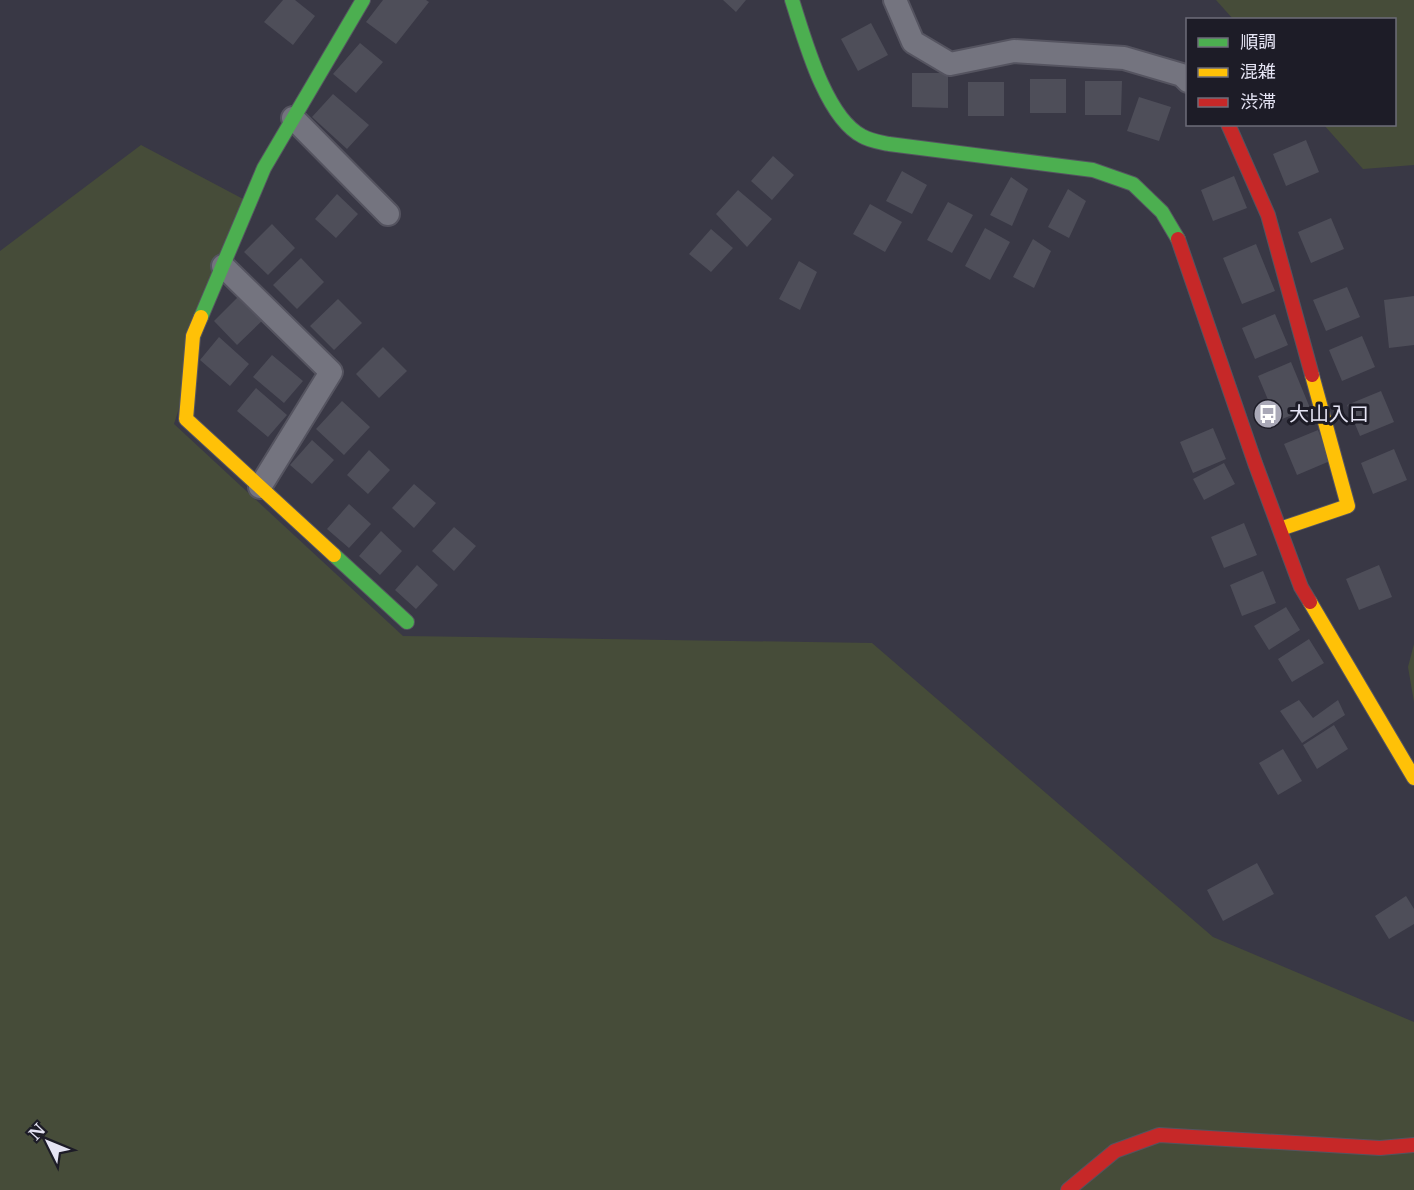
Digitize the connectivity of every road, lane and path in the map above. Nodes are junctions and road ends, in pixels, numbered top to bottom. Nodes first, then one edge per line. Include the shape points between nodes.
1 (363, 0) edge
2 (792, 0) edge
3 (895, 0) edge
4 (1186, 79) edge
5 (293, 118) junction
6 (1228, 126) edge
7 (388, 214) dead end
8 (223, 266) junction
9 (260, 487) junction
10 (1280, 530) junction
11 (407, 622) dead end
12 (1414, 778) edge
13 (1414, 1145) edge
14 (1068, 1190) edge

1 - 5 street
2 - 10 street via 824,91 859,135 889,144 1093,170 1133,184 1162,212 1177,235
3 - 4 street via 913,42 950,64 1014,51 1124,58
5 - 7 street
5 - 8 street via 264,168
6 - 10 street via 1268,215 1348,506
8 - 9 street via 194,336 186,419
8 - 9 street via 331,372
9 - 11 street
10 - 12 street via 1301,587
13 - 14 street via 1380,1148 1159,1136 1115,1150

